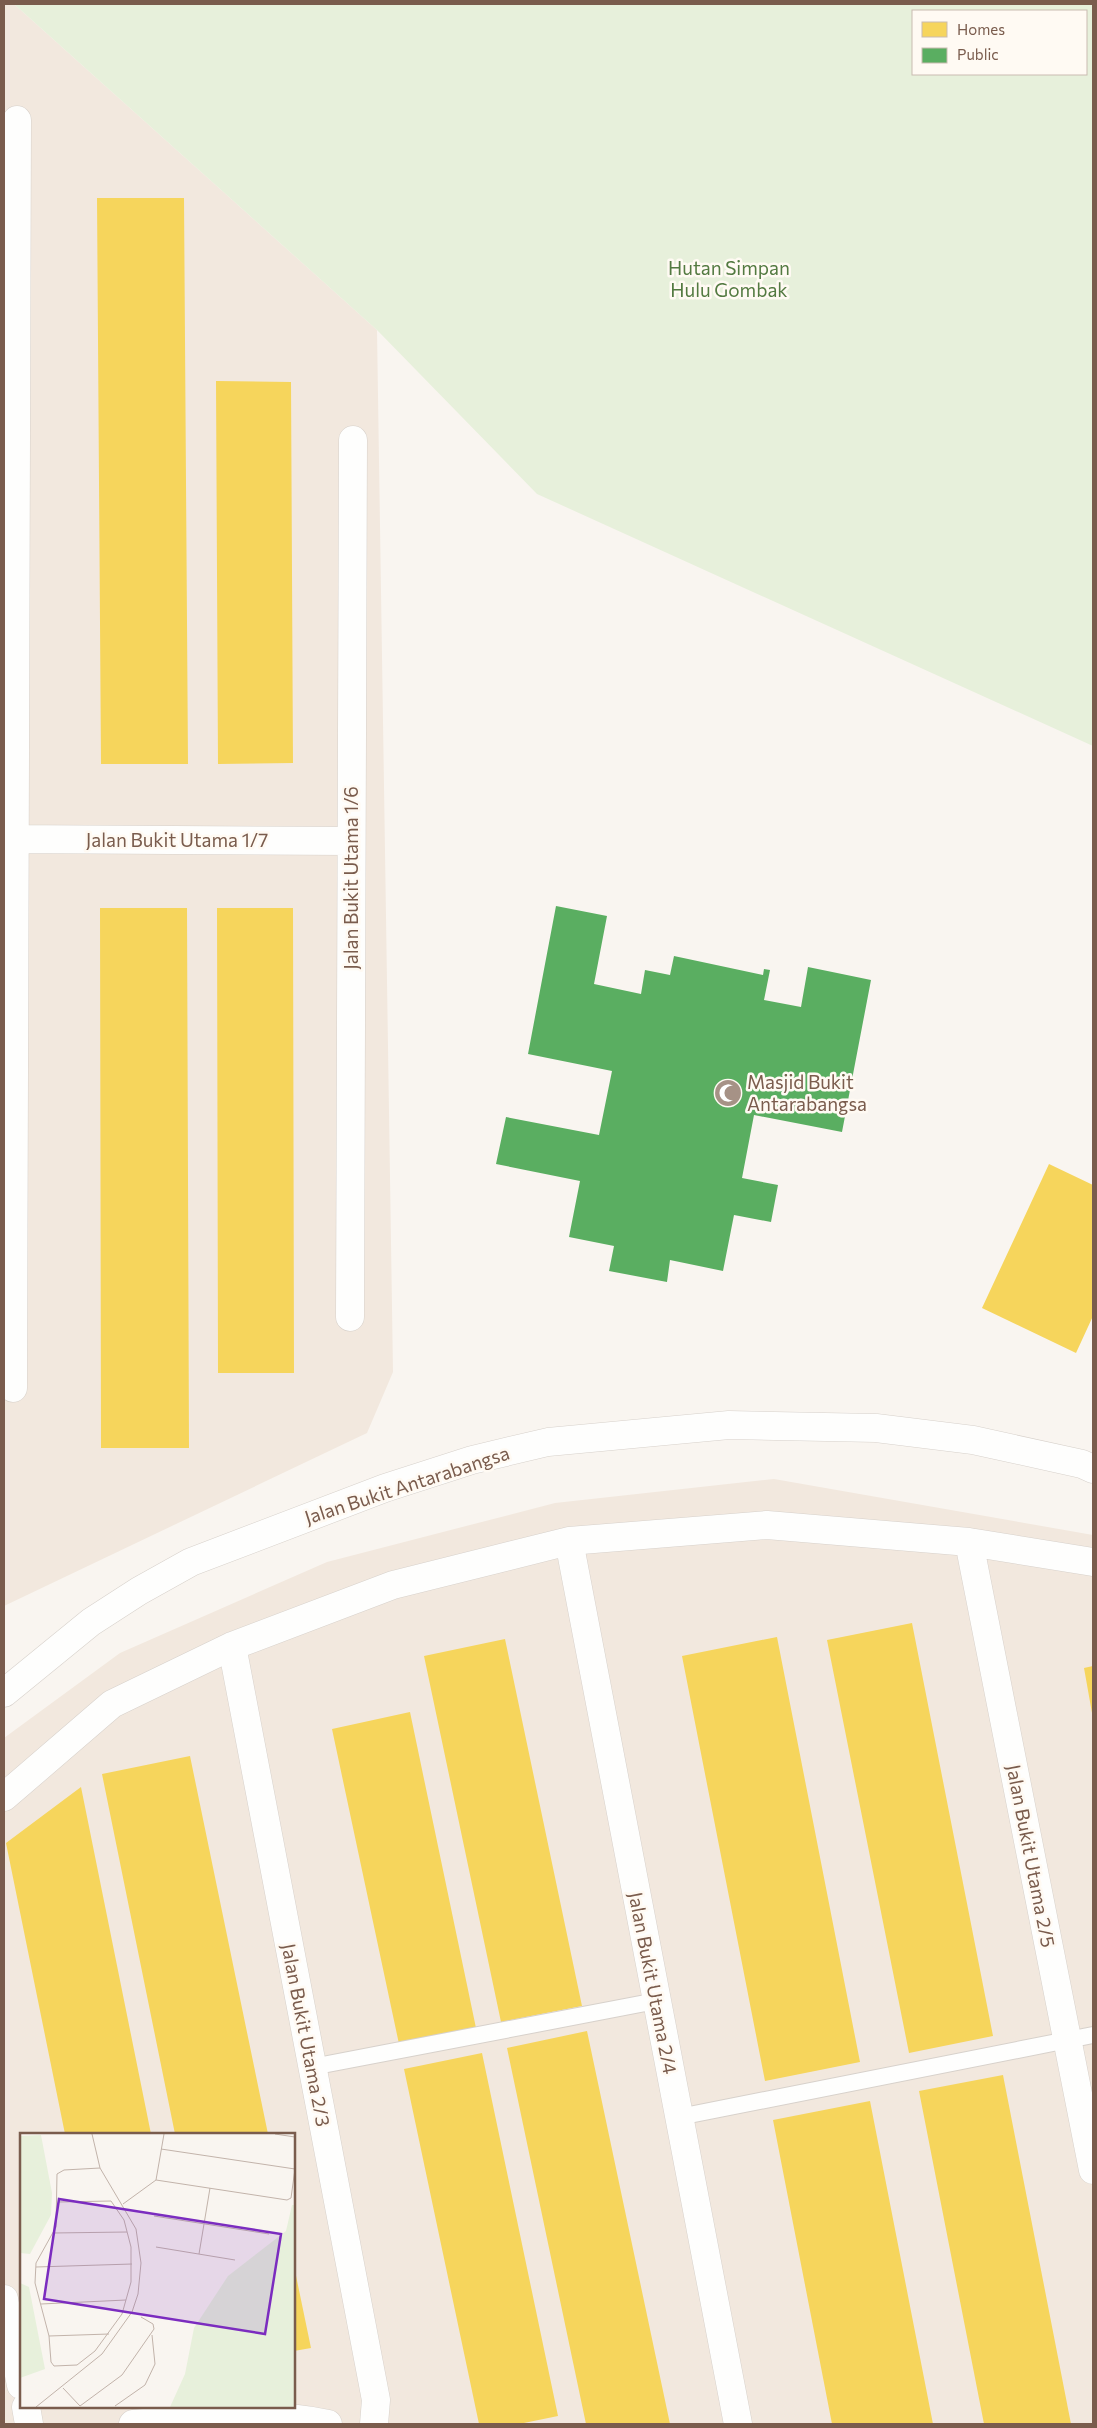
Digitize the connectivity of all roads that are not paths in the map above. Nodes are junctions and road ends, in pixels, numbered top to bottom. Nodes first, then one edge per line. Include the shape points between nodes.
1 (17, 120) dead end
2 (353, 440) dead end
3 (9, 839) edge
4 (351, 841) junction
5 (350, 1317) dead end
6 (13, 1388) dead end
7 (1093, 1469) edge
8 (569, 1541) junction
9 (969, 1542) junction
10 (1093, 1562) edge
11 (232, 1646) junction
12 (4, 1692) edge
13 (4, 1797) edge
14 (656, 2001) junction
15 (1080, 2038) edge
16 (312, 2067) junction
17 (679, 2116) junction
18 (1093, 2170) edge
19 (4, 2299) edge
20 (20, 2380) edge
21 (26, 2408) edge
22 (29, 2424) edge
23 (133, 2424) edge
24 (328, 2424) edge
25 (374, 2424) edge
26 (738, 2424) edge

1 - 3 street
2 - 4 street, Jalan Bukit Utama 1/6
3 - 4 street, Jalan Bukit Utama 1/7
3 - 6 street
4 - 5 street, Jalan Bukit Utama 1/6
7 - 12 street, Jalan Bukit Antarabangsa via 973,1440 876,1428 729,1425 548,1442 472,1460 385,1488 192,1562 91,1622
8 - 9 street via 767,1525
8 - 11 street via 393,1585
8 - 14 street, Jalan Bukit Utama 2/4
9 - 10 street
9 - 15 street, Jalan Bukit Utama 2/5
11 - 13 street via 112,1704
11 - 16 street, Jalan Bukit Utama 2/3
14 - 16 lane
14 - 17 street, Jalan Bukit Utama 2/4
15 - 17 lane
15 - 18 street, Jalan Bukit Utama 2/5
16 - 25 street, Jalan Bukit Utama 2/3 via 376,2400
17 - 26 street, Jalan Bukit Utama 2/4
19 - 20 street
21 - 22 street
23 - 24 street via 210,2418 304,2419

